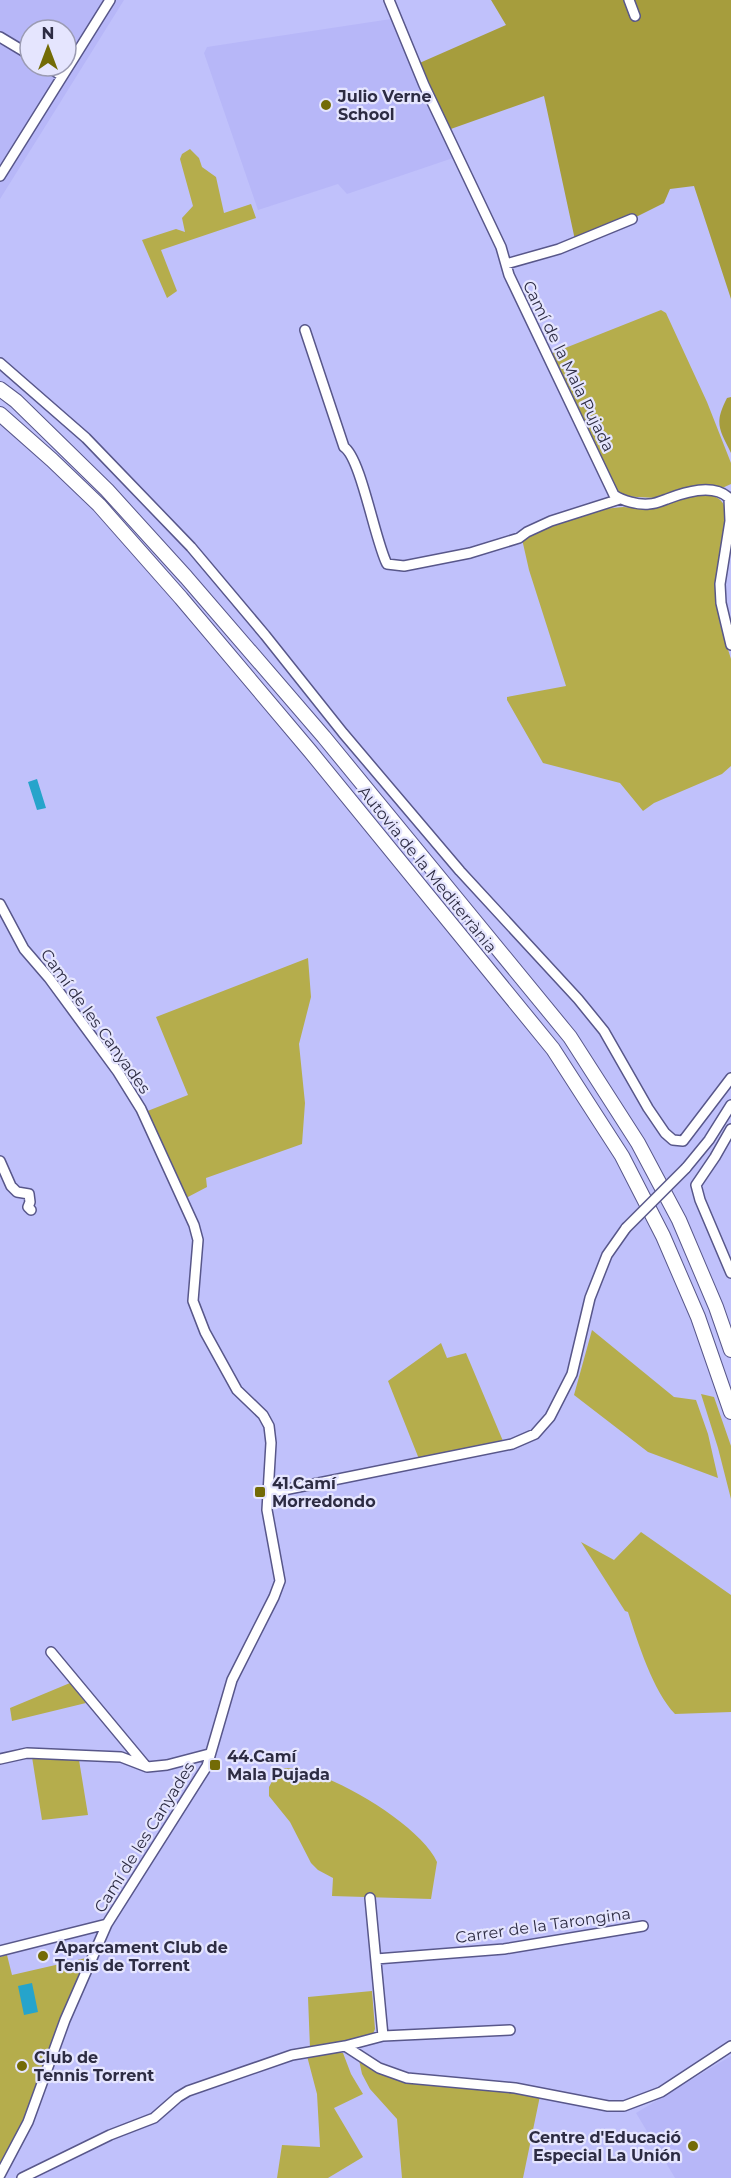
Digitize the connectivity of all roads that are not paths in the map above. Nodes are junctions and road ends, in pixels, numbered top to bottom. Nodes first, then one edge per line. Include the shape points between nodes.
1 (110, 0) edge
2 (389, 0) edge
3 (629, 0) edge
4 (635, 16) dead end
5 (0, 37) edge
6 (18, 48) edge
7 (78, 51) edge
8 (61, 78) edge
9 (0, 176) edge
10 (632, 219) dead end
11 (506, 264) junction
12 (305, 330) dead end
13 (0, 363) edge
14 (0, 389) edge
15 (0, 414) edge
16 (620, 499) junction
17 (731, 645) edge
18 (0, 904) edge
19 (731, 1078) edge
20 (731, 1105) edge
21 (731, 1129) edge
22 (0, 1161) edge
23 (31, 1210) dead end
24 (731, 1273) edge
25 (731, 1350) edge
26 (731, 1412) edge
27 (269, 1493) junction
28 (51, 1652) dead end
29 (209, 1754) junction
30 (0, 1759) edge
31 (147, 1767) junction
32 (370, 1898) dead end
33 (107, 1924) junction
34 (643, 1926) dead end
35 (0, 1951) edge
36 (376, 1959) junction
37 (510, 2030) dead end
38 (383, 2036) junction
39 (345, 2046) junction
40 (731, 2046) edge
41 (0, 2175) edge
42 (22, 2178) edge

1 - 7 street
2 - 11 street, Camí de la Mala Pujada
3 - 4 street
5 - 6 street
8 - 9 street
10 - 11 street via 559,249
11 - 16 street, Camí de la Mala Pujada via 611,490
12 - 16 street via 387,564 404,566 470,553
13 - 19 street via 86,438 191,548 460,872 604,1031 665,1133 682,1141
14 - 25 highway, Autovia de la Mediterrània via 107,490 186,577 324,737 570,1037 638,1143 679,1220
15 - 26 highway, Autovia de la Mediterrània via 99,505 181,598 553,1049 622,1156 663,1236 698,1317
16 - 17 street via 650,505 679,494 706,490 717,490 729,498 720,603
18 - 27 street, Camí de les Canyades via 24,948 118,1072 162,1152 198,1240 193,1301 205,1332 237,1390 269,1426
20 - 27 street, bridge via 686,1168 626,1228 607,1255 590,1298 572,1374 550,1416 535,1434 512,1444
21 - 24 street via 696,1185
22 - 23 street via 11,1186 17,1192 29,1194
27 - 29 street, Camí de les Canyades via 267,1510 280,1581 232,1680
28 - 31 street
29 - 31 street
29 - 33 street, Camí de les Canyades via 207,1766
30 - 31 street via 27,1753 121,1757
32 - 36 street
33 - 35 street
33 - 41 street, Camí de les Canyades via 65,2020 28,2122
34 - 36 street, Carrer de la Tarongina via 504,1949
36 - 38 street
37 - 38 street
38 - 39 street
39 - 40 street via 379,2068 407,2078 515,2088 608,2106 624,2106 661,2092
39 - 42 street via 292,2055 188,2091 154,2118

